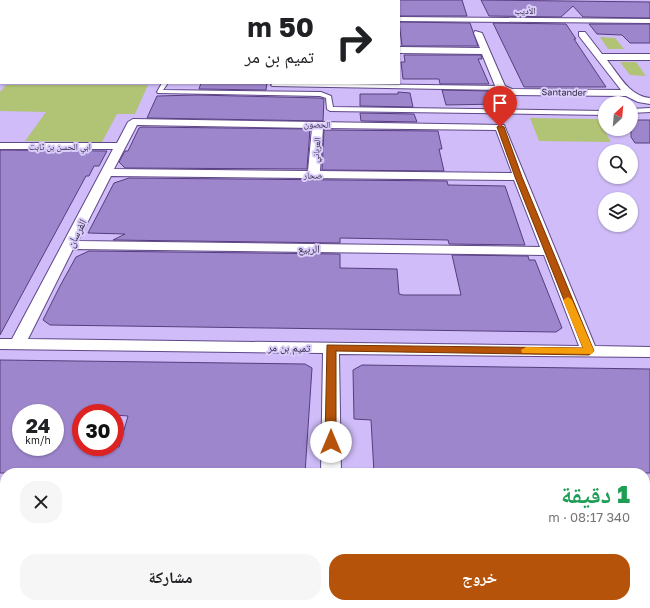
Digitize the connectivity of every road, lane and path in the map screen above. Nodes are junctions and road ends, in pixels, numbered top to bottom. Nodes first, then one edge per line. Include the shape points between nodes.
1 (400, 19) edge
2 (650, 21) edge
3 (478, 33) dead end
4 (582, 34) dead end
5 (400, 50) edge
6 (486, 50) junction
7 (600, 57) junction
8 (650, 57) edge
9 (164, 84) edge
10 (274, 85) dead end
11 (502, 88) junction
12 (628, 93) junction
13 (650, 100) edge
14 (650, 110) edge
15 (638, 111) edge
16 (598, 114) edge
17 (133, 122) joint
18 (318, 124) junction
19 (0, 146) edge
20 (120, 146) junction
21 (107, 172) junction
22 (314, 175) junction
23 (519, 177) junction
24 (70, 245) junction
25 (548, 251) junction
26 (0, 344) edge
27 (17, 344) junction
28 (331, 347) junction
29 (589, 351) junction
30 (650, 352) edge
31 (331, 468) edge

1 - 2 street, الأديب
3 - 6 street
4 - 7 street
5 - 6 street
6 - 11 street
7 - 8 street
7 - 12 street
9 - 16 lane via 160,92 321,94 329,97 330,110
10 - 11 lane
11 - 12 street, Santander via 510,92
12 - 13 street via 641,100
14 - 15 lane
17 - 18 street, الحصون
17 - 20 street, الفرسان
18 - 22 street, العرباني
18 - 23 street, الحصون via 500,127
19 - 20 street, ابي الحسن بن ثابت
20 - 21 street, الفرسان
21 - 22 street, صحار
21 - 24 street, الفرسان
22 - 23 street, صحار
23 - 25 street
24 - 25 street, الربيع
24 - 27 street, الفرسان
25 - 29 street
26 - 27 street, تميم بن مر
27 - 28 street, تميم بن مر
28 - 29 street, تميم بن مر
28 - 31 street
29 - 30 street, تميم بن مر

